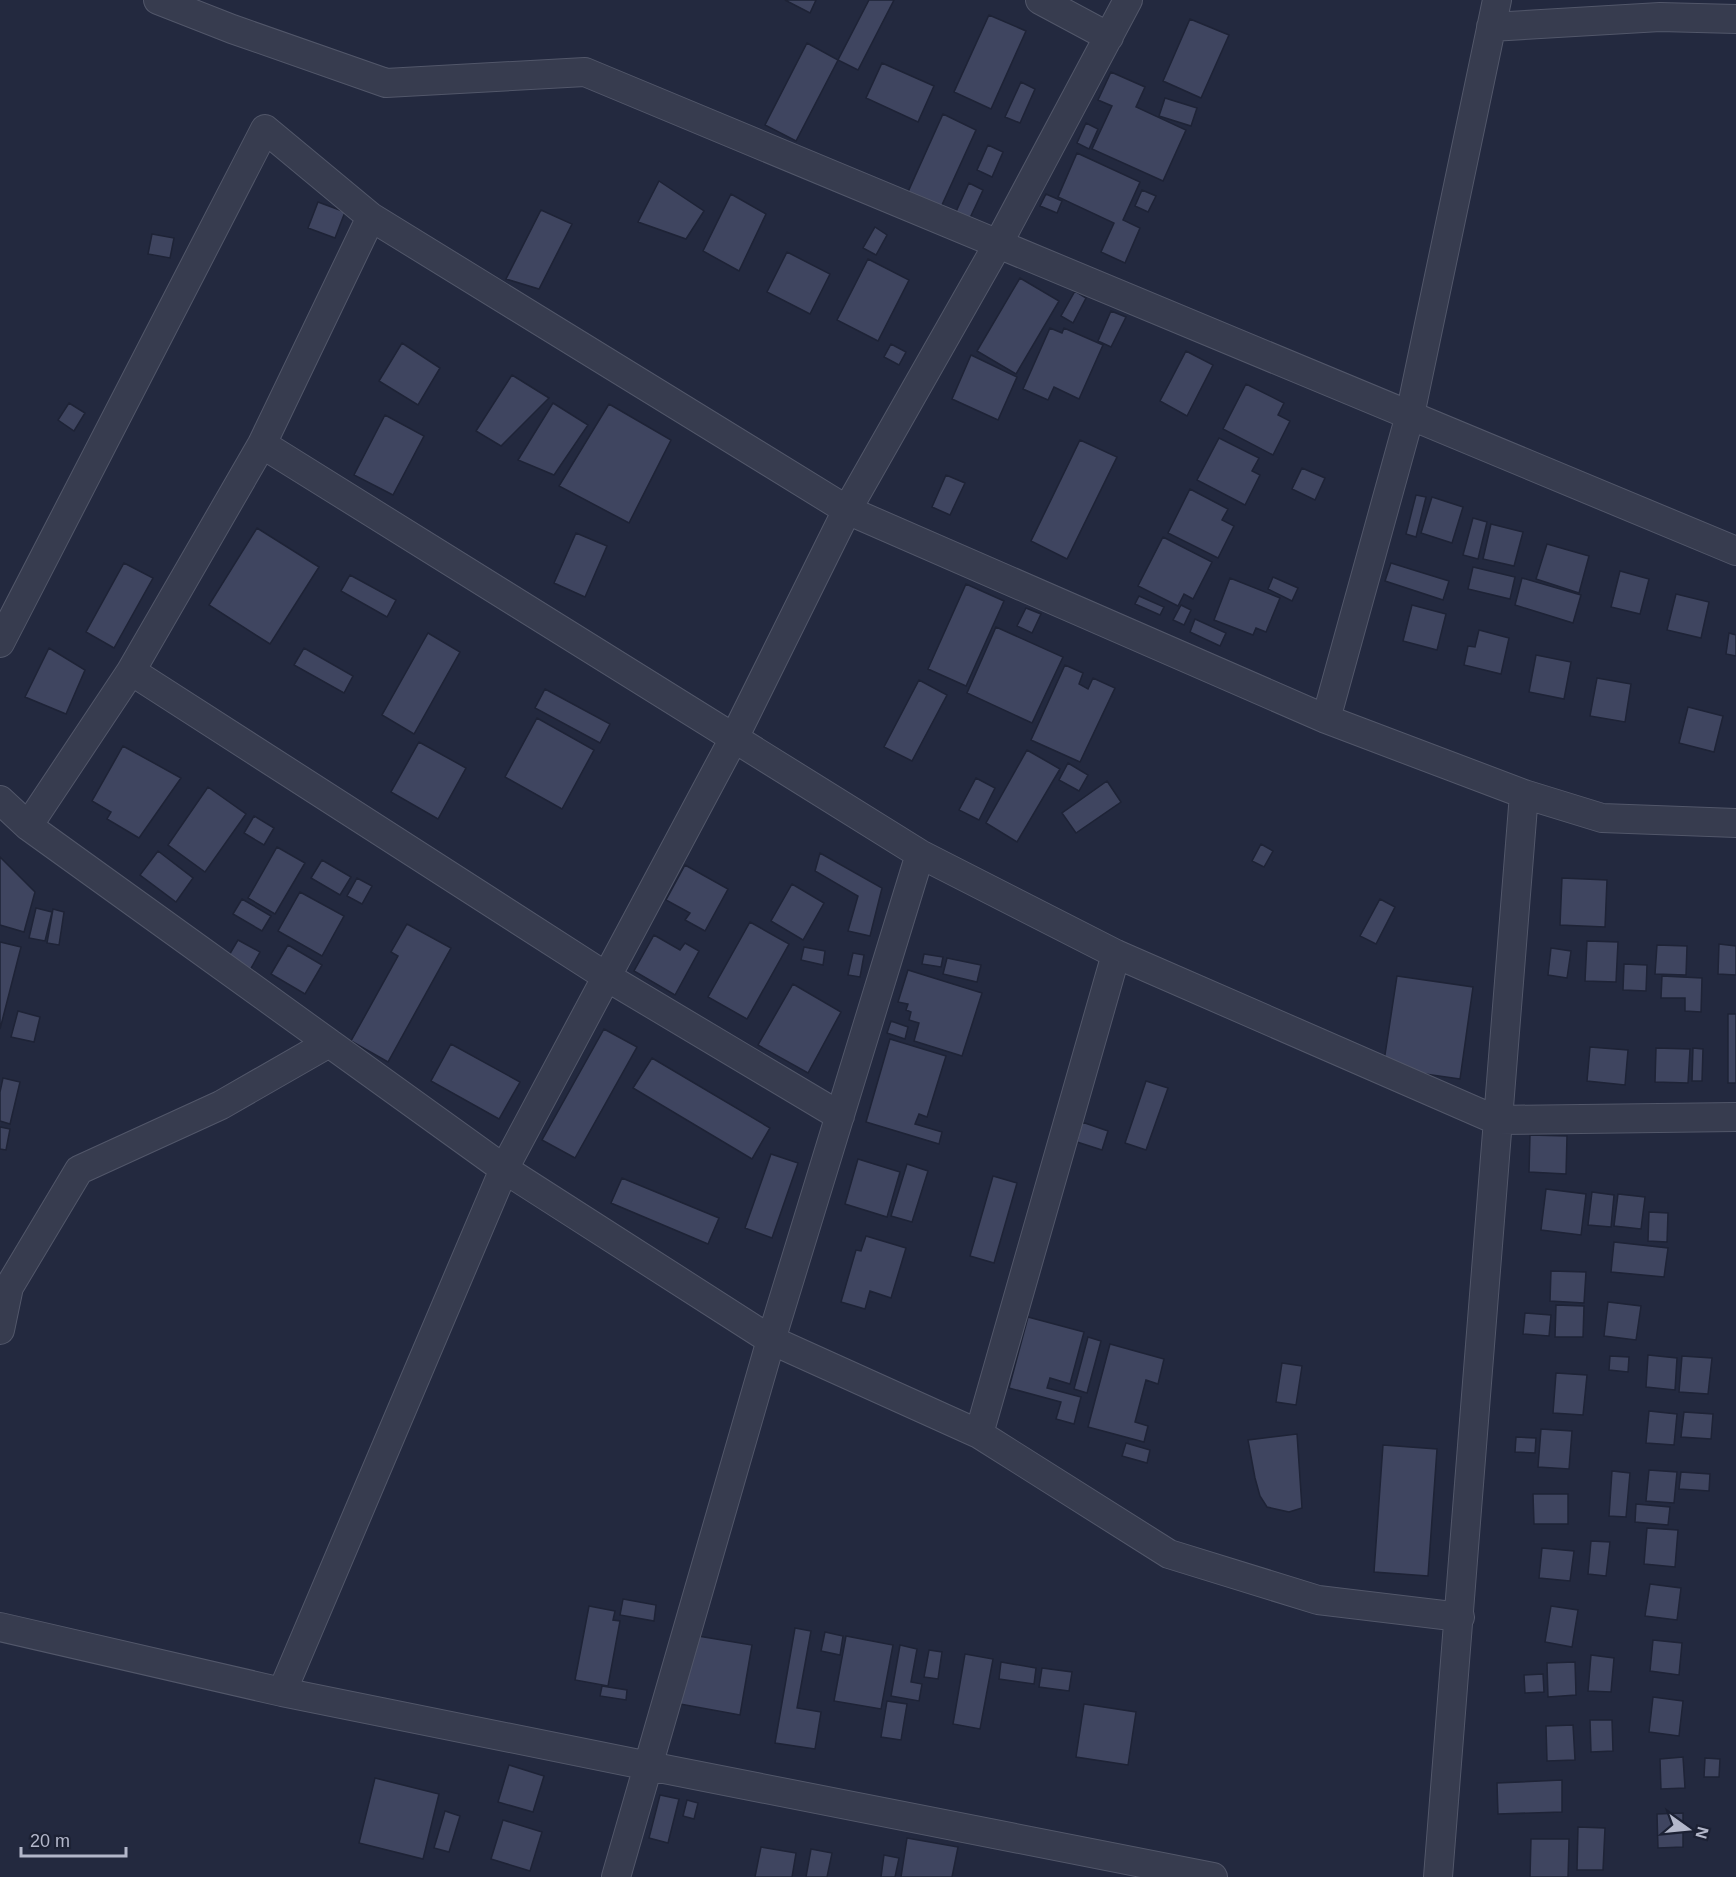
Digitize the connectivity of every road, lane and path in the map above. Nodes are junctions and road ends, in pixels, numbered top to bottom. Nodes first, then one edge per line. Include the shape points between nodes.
1 (158, 0) edge
2 (1040, 0) edge
3 (1128, 0) edge
4 (1494, 13) edge
5 (1736, 19) edge
6 (1108, 37) junction
7 (371, 217) junction
8 (998, 244) junction
9 (1410, 415) junction
10 (261, 444) junction
11 (847, 510) junction
12 (1736, 551) edge
13 (0, 643) edge
14 (131, 671) junction
15 (1326, 719) junction
16 (734, 738) junction
17 (1524, 794) junction
18 (0, 800) edge
19 (1736, 823) edge
20 (28, 826) junction
21 (920, 854) junction
22 (1116, 954) junction
23 (607, 977) junction
24 (329, 1043) junction
25 (840, 1116) junction
26 (1496, 1120) junction
27 (1736, 1124) edge
28 (504, 1169) junction
29 (0, 1330) edge
30 (771, 1340) junction
31 (979, 1434) junction
32 (1460, 1617) junction
33 (0, 1627) edge
34 (282, 1692) junction
35 (649, 1766) junction
36 (616, 1877) edge
37 (1213, 1877) edge
38 (1438, 1877) edge

1 - 8 street via 386,83 585,72
2 - 6 street
3 - 6 street
4 - 5 street
4 - 9 street
6 - 8 street
7 - 10 street
7 - 11 street
7 - 13 street via 264,129
8 - 9 street
8 - 11 street
9 - 12 street
9 - 15 street
10 - 14 street
10 - 16 street
11 - 15 street
11 - 16 street
14 - 20 street
14 - 23 street
15 - 17 street
16 - 21 street
16 - 23 street
17 - 19 street via 1602,818
17 - 26 street
18 - 20 street
20 - 24 street
21 - 22 street
21 - 25 street
22 - 26 street
22 - 31 street
23 - 25 street
23 - 28 street
24 - 28 street
24 - 29 street via 221,1105 79,1170 9,1287
25 - 30 street
26 - 27 street
26 - 32 street
28 - 30 street
28 - 34 street
30 - 31 street
30 - 35 street
31 - 32 street via 1169,1554 1318,1600
32 - 38 street
33 - 34 street
34 - 35 street
35 - 36 street
35 - 37 street

